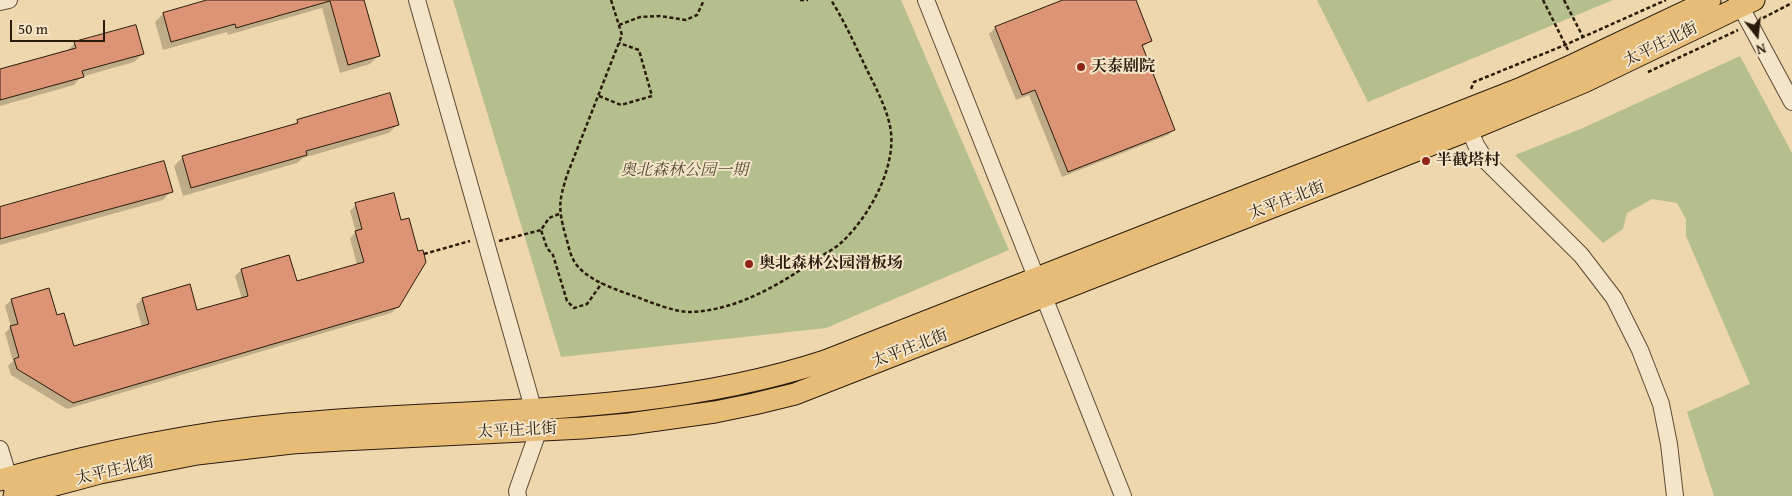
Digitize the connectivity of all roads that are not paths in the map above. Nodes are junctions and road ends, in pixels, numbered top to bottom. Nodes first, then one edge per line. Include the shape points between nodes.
1 (8, 0) edge
2 (417, 0) edge
3 (926, 0) edge
4 (1710, 0) edge
5 (0, 2) edge
6 (1744, 2) edge
7 (1792, 102) edge
8 (1465, 121) junction
9 (1041, 287) junction
10 (536, 419) junction
11 (0, 449) edge
12 (9, 487) edge
13 (518, 496) edge
14 (1123, 496) edge
15 (1675, 496) edge

1 - 5 street
2 - 10 street
3 - 9 street
4 - 8 main road, 太平庄北街
6 - 7 street
6 - 8 main road, 太平庄北街 via 1584,82
8 - 9 main road, 太平庄北街
8 - 15 street via 1486,161 1581,255 1614,298 1640,350 1661,404 1670,444
9 - 10 main road, 太平庄北街 via 795,394 676,419 583,428
9 - 14 street
10 - 12 main road, 太平庄北街 via 234,450
10 - 13 street
11 - 12 street

